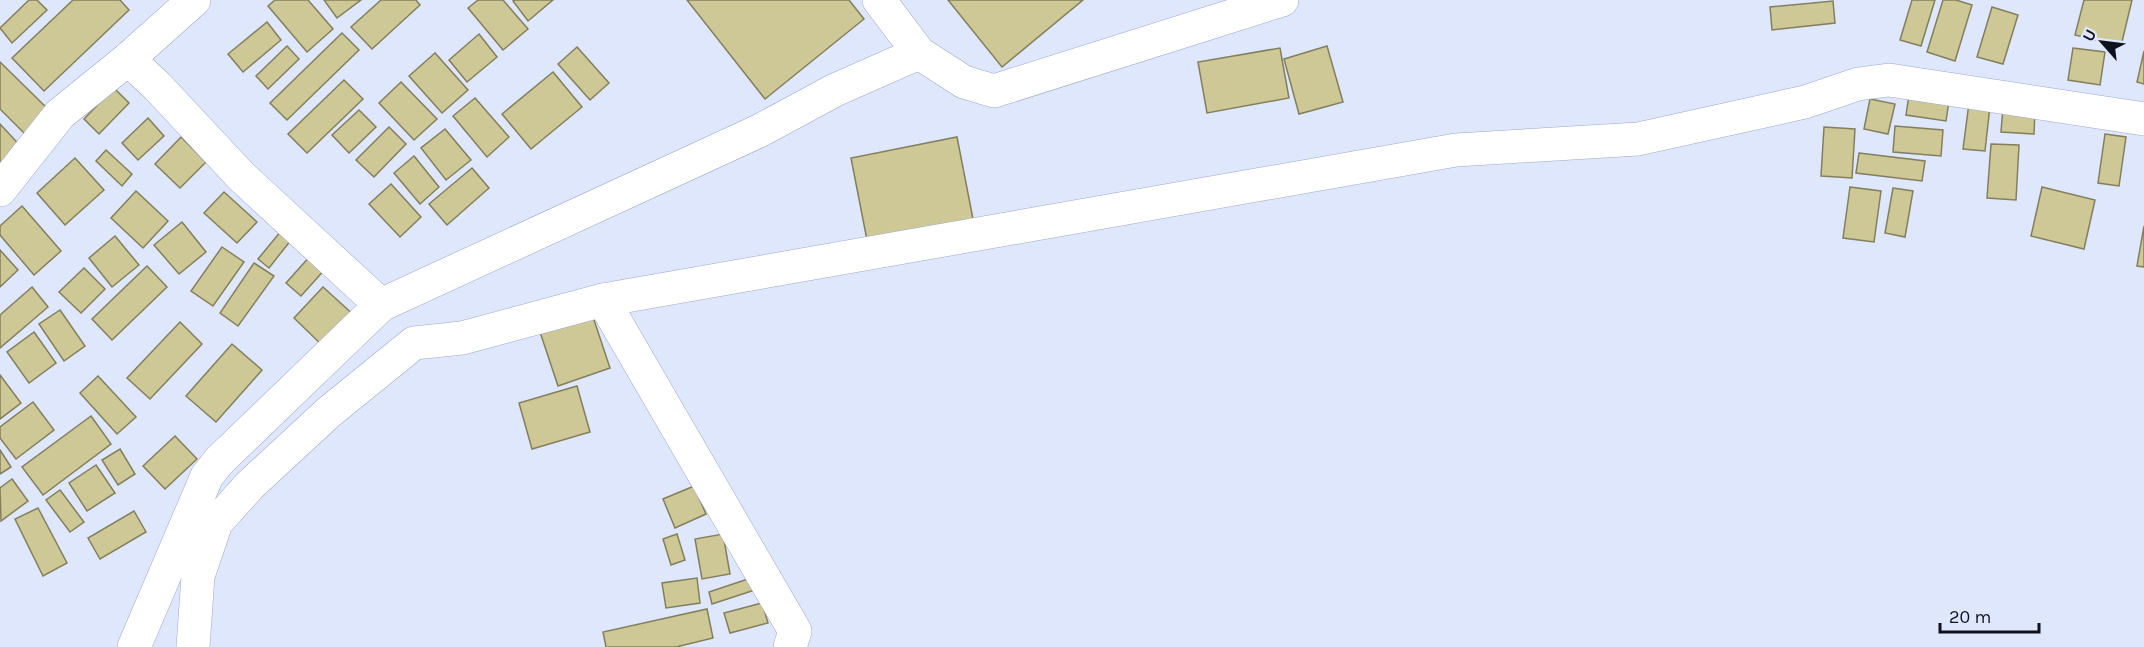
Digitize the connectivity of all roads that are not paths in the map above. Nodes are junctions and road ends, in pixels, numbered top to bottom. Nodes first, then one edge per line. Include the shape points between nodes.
1 (194, 0) edge
2 (879, 0) edge
3 (1282, 0) edge
4 (919, 53) junction
5 (128, 59) junction
6 (2144, 119) edge
7 (0, 190) edge
8 (603, 300) junction
9 (381, 306) junction
10 (134, 647) edge
11 (193, 647) edge
12 (790, 647) edge

1 - 5 street
2 - 4 street
3 - 4 street via 994,91 964,82
4 - 9 street
5 - 7 street via 60,114
5 - 9 street via 242,177
6 - 8 street via 1889,80 1857,84 1805,102 1638,139 1456,150
8 - 11 street via 462,338 414,343 329,412 216,522 198,576
8 - 12 street via 795,631
9 - 10 street via 219,460 207,477

